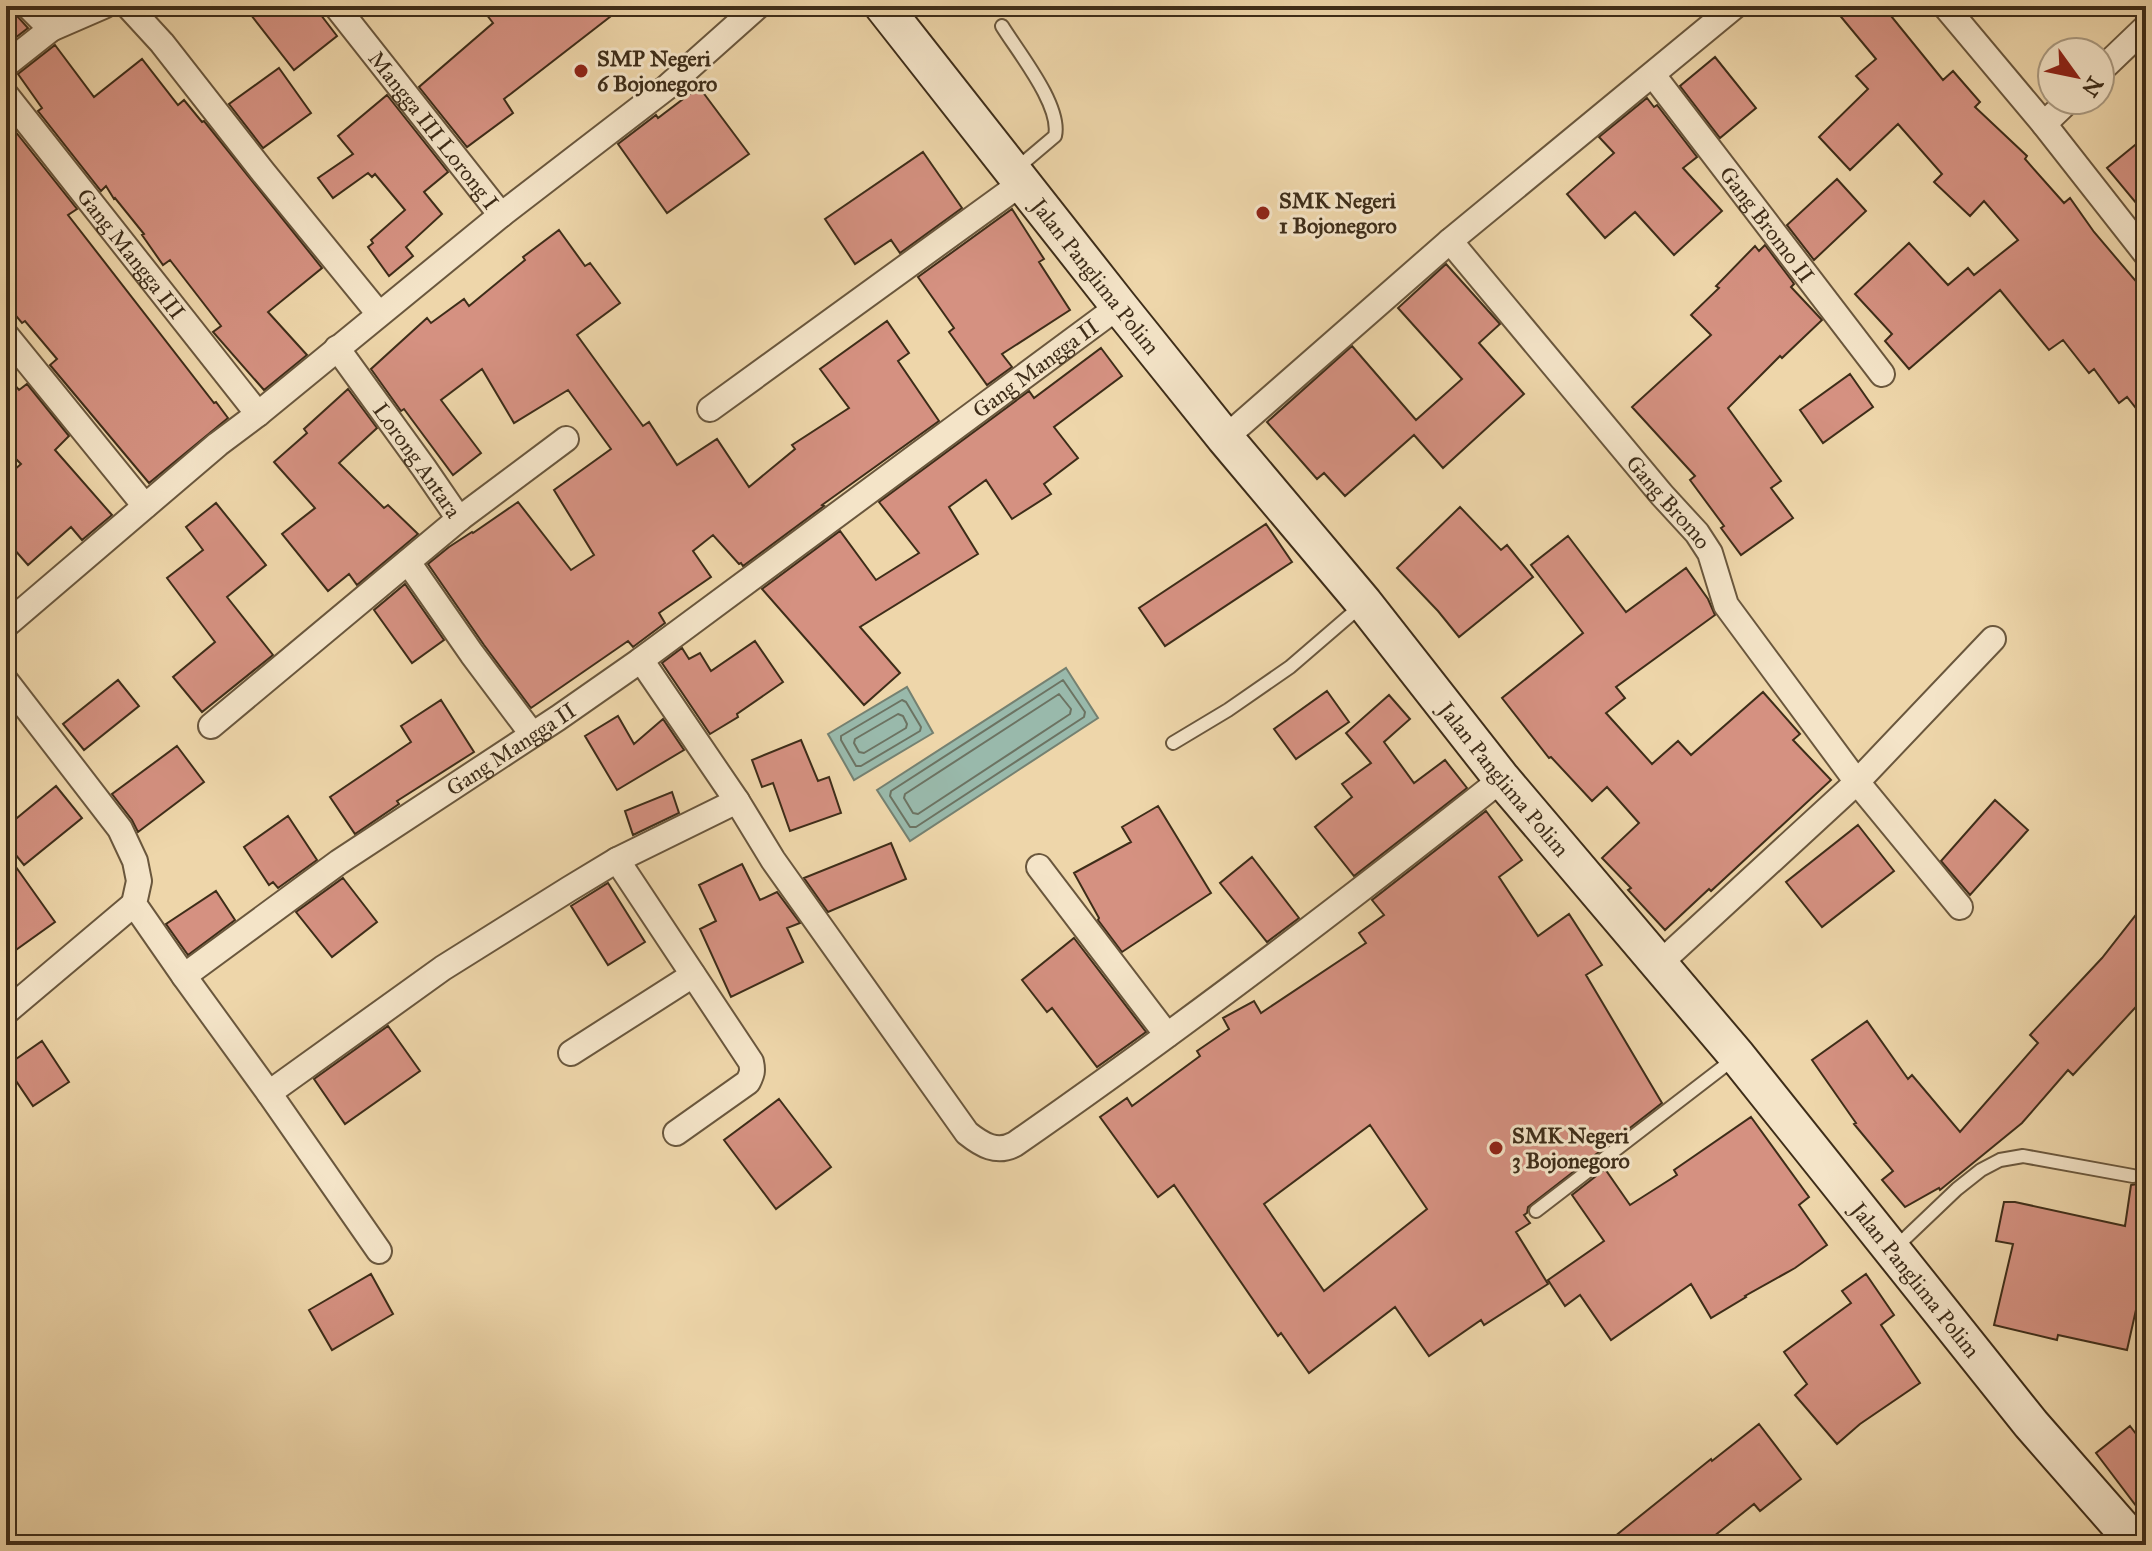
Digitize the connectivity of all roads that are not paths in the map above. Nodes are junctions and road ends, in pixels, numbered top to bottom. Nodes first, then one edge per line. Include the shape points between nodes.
1 (28, 6) edge
2 (104, 6) edge
3 (128, 6) edge
4 (336, 6) edge
5 (758, 6) edge
6 (883, 6) edge
7 (1945, 6) edge
8 (1730, 8) edge
9 (1002, 26) dead end
10 (2146, 27) edge
11 (51, 29) junction
12 (2116, 56) edge
13 (8, 63) dead end
14 (1653, 75) junction
15 (6, 95) edge
16 (2052, 116) edge
17 (2044, 124) junction
18 (1018, 176) junction
19 (501, 215) junction
20 (1450, 241) junction
21 (2146, 254) edge
22 (1119, 306) junction
23 (379, 314) junction
24 (6, 335) edge
25 (337, 348) junction
26 (1882, 374) dead end
27 (710, 409) dead end
28 (258, 414) junction
29 (1225, 438) junction
30 (566, 439) dead end
31 (145, 506) junction
32 (459, 519) junction
33 (408, 562) junction
34 (1364, 603) junction
35 (6, 625) edge
36 (1993, 639) dead end
37 (641, 660) junction
38 (6, 681) edge
39 (211, 726) dead end
40 (532, 734) junction
41 (1173, 743) dead end
42 (1502, 779) junction
43 (1857, 782) junction
44 (737, 801) junction
45 (617, 860) junction
46 (1039, 867) dead end
47 (134, 904) junction
48 (1960, 907) dead end
49 (1658, 965) junction
50 (693, 975) junction
51 (184, 976) junction
52 (6, 1012) edge
53 (1167, 1035) junction
54 (571, 1053) dead end
55 (1737, 1056) junction
56 (269, 1093) junction
57 (676, 1133) dead end
58 (2133, 1176) dead end
59 (1536, 1211) dead end
60 (1893, 1249) junction
61 (379, 1251) dead end
62 (2137, 1545) edge

1 - 11 street
2 - 11 street
3 - 23 street
4 - 19 street, Mangga III Lorong I
5 - 19 street via 666,88
6 - 18 main road, Jalan Panglima Polim
7 - 17 street
8 - 14 street
9 - 18 lane via 1050,102 1057,128
10 - 12 street
11 - 13 street
14 - 20 street
14 - 26 street, Gang Bromo II
15 - 28 street, Gang Mangga III
16 - 17 street
17 - 21 street
18 - 22 main road, Jalan Panglima Polim
18 - 27 street
19 - 23 street
20 - 29 street
20 - 43 street, Gang Bromo via 1697,533 1710,553 1726,605
22 - 29 main road, Jalan Panglima Polim
22 - 37 street, Gang Mangga II
23 - 25 street
24 - 31 street
25 - 28 street
25 - 32 street, Lorong Antara
28 - 31 street
29 - 34 main road, Jalan Panglima Polim
30 - 32 street
31 - 35 street
32 - 33 street, Lorong Antara
33 - 39 street, Lorong Antara
33 - 40 street
34 - 41 lane via 1290,667
34 - 42 main road, Jalan Panglima Polim
36 - 43 street
37 - 40 street, Gang Mangga II
37 - 44 street
38 - 47 street via 120,829 139,881
40 - 51 street, Gang Mangga II via 339,862
42 - 49 main road, Jalan Panglima Polim
42 - 53 street
43 - 48 street, Gang Bromo
43 - 49 street
44 - 45 street
44 - 53 street via 773,860 967,1133 985,1145 1006,1149 1015,1144
45 - 50 street
45 - 56 street via 443,968
46 - 53 street
47 - 51 street
47 - 52 street
49 - 55 main road, Jalan Panglima Polim
50 - 54 street
50 - 57 street via 751,1062 753,1073 748,1082
51 - 56 street
55 - 59 lane
55 - 60 main road, Jalan Panglima Polim
56 - 61 street
58 - 60 lane via 2023,1156 2000,1160 1957,1189
60 - 62 main road, Jalan Panglima Polim via 2031,1424

